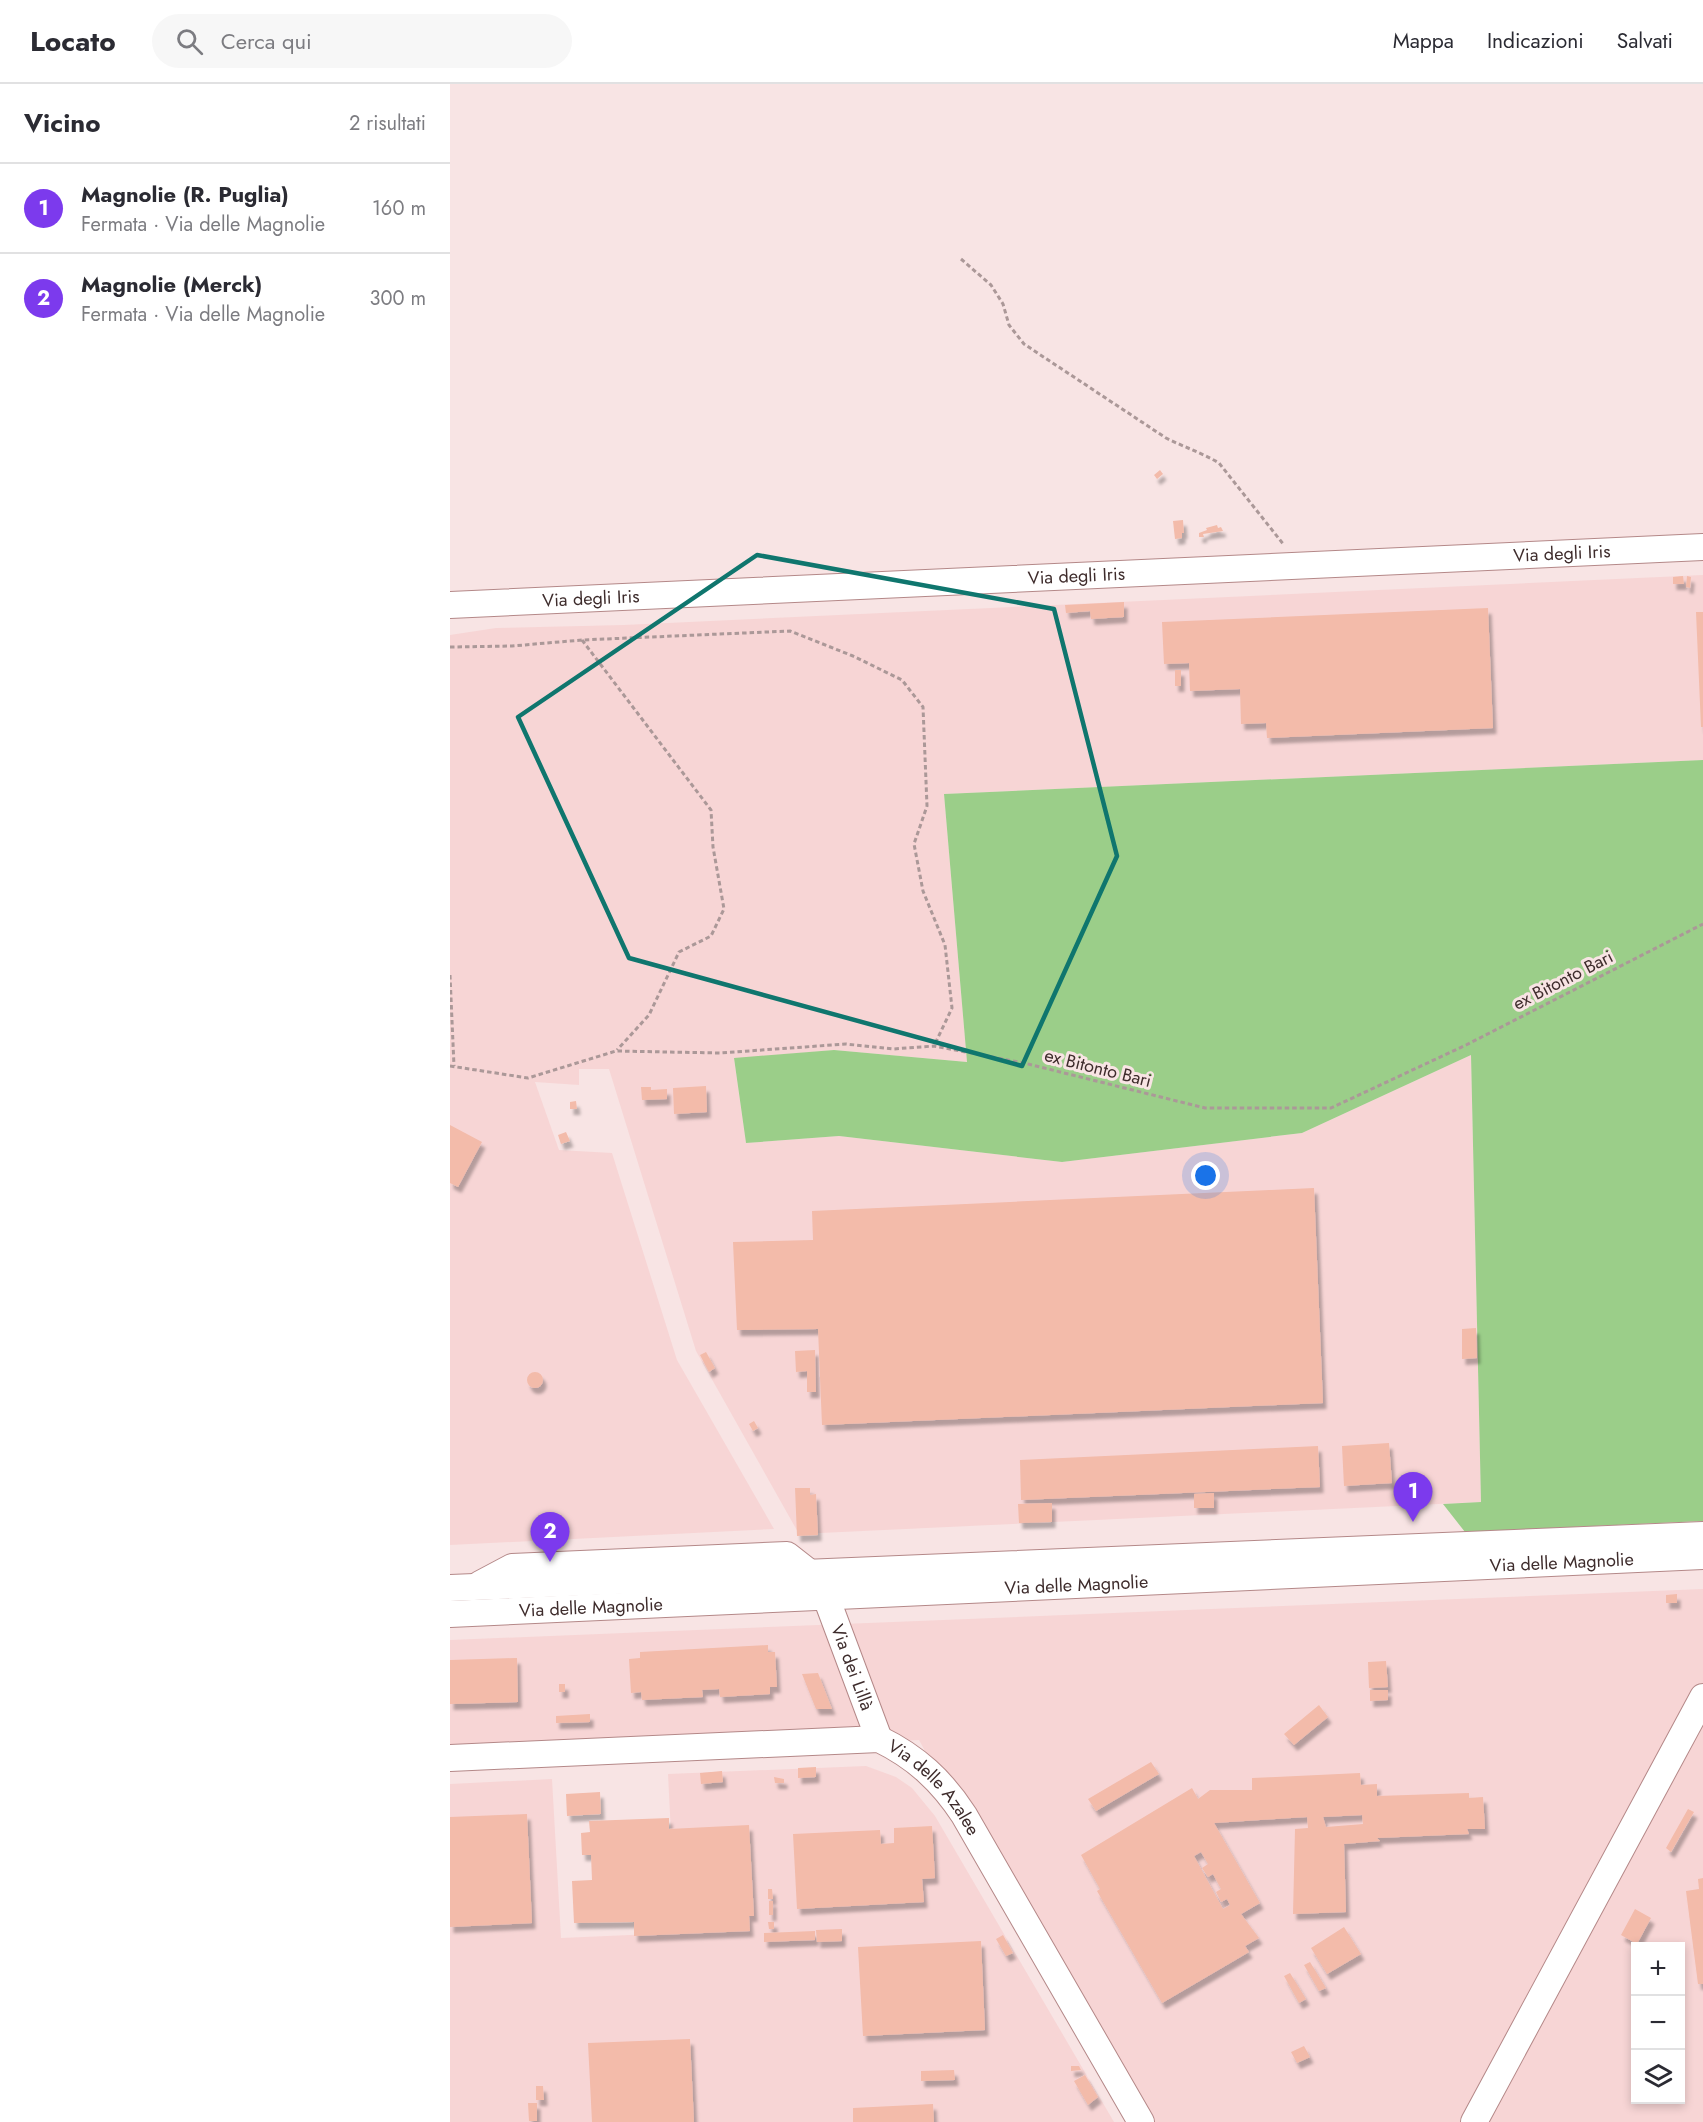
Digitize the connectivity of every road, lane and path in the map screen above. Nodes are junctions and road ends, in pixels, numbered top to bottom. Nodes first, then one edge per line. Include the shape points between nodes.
1 (961, 259) dead end
2 (1703, 548) edge
3 (1300, 566) junction
4 (450, 604) edge
5 (582, 640) junction
6 (450, 647) edge
7 (1703, 924) edge
8 (450, 975) edge
9 (934, 1046) junction
10 (616, 1051) junction
11 (452, 1067) edge
12 (1703, 1535) edge
13 (1703, 1557) edge
14 (450, 1588) edge
15 (816, 1589) junction
16 (450, 1614) edge
17 (1703, 1696) edge
18 (879, 1739) junction
19 (450, 1758) edge
20 (1141, 2122) edge
21 (1474, 2122) edge

1 - 3 path via 991,285 1003,303 1009,325 1024,344 1166,438 1219,463
2 - 3 street, Via degli Iris
3 - 4 street, Via degli Iris
5 - 6 path
5 - 9 path via 790,631 902,680 923,707 927,806 914,844 923,891 945,945 952,1008
5 - 10 path via 711,810 724,909 711,936 679,952 649,1015
7 - 9 path, ex Bitonto Bari via 1466,1045 1331,1108 1205,1108 1024,1063
8 - 11 path
9 - 10 path, ex Bitonto Bari via 846,1044 720,1053
10 - 11 path, ex Bitonto Bari via 528,1078
12 - 15 street, Via delle Magnolie
13 - 15 street, Via delle Magnolie
14 - 15 street, Via delle Magnolie
15 - 16 street, Via delle Magnolie
15 - 18 street, Via dei Lillà
17 - 21 street
18 - 19 street, Via delle Azalee
18 - 20 street, Via delle Azalee via 919,1763 950,1794

